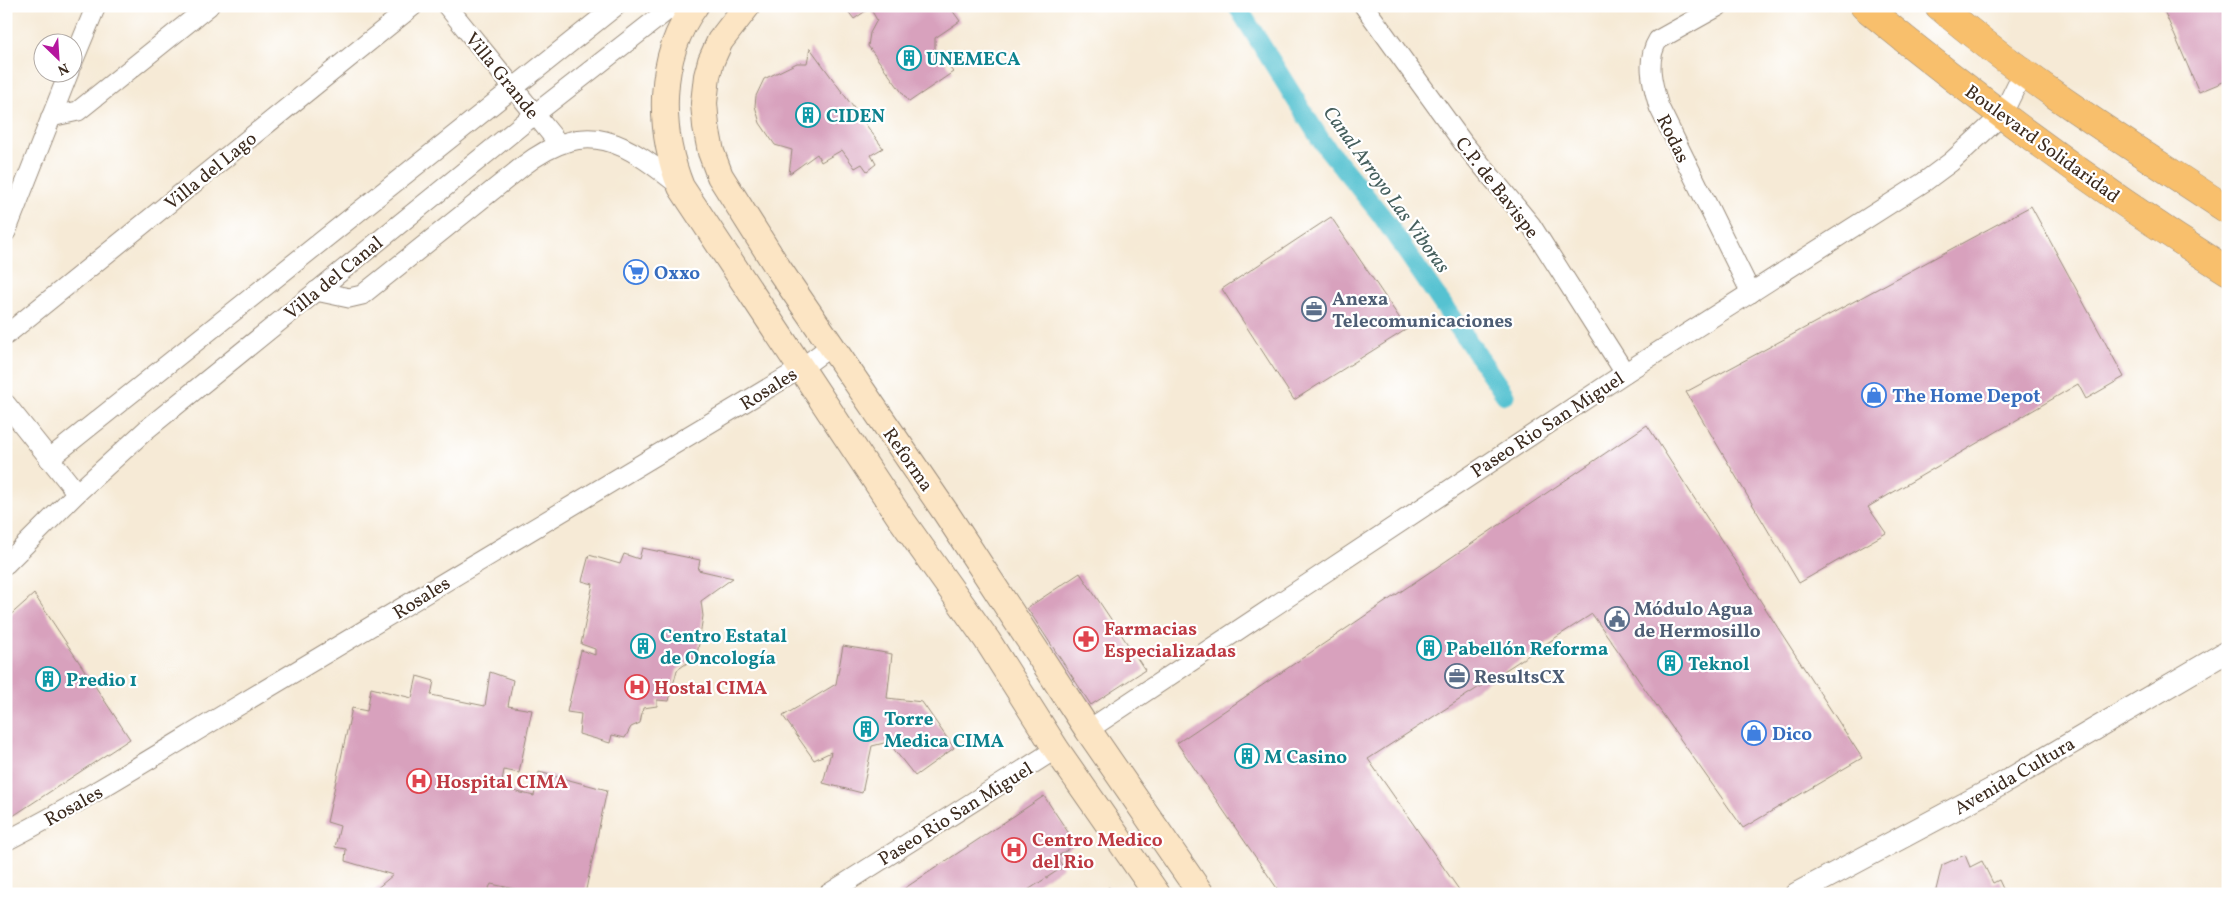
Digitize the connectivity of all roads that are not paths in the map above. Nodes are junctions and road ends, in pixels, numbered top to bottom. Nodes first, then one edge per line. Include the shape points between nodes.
1 (96, 6) edge
2 (210, 6) edge
3 (413, 6) edge
4 (447, 6) edge
5 (616, 6) edge
6 (673, 6) edge
7 (695, 6) edge
8 (748, 6) edge
9 (1364, 6) edge
10 (1719, 6) edge
11 (1864, 6) edge
12 (1939, 6) edge
13 (82, 40) edge
14 (2023, 72) junction
15 (65, 82) edge
16 (513, 88) junction
17 (535, 114) junction
18 (2002, 115) junction
19 (51, 117) junction
20 (559, 144) junction
21 (682, 187) junction
22 (2228, 210) edge
23 (6, 232) edge
24 (2228, 271) edge
25 (316, 291) junction
26 (1750, 294) junction
27 (6, 335) edge
28 (831, 346) junction
29 (800, 369) junction
30 (1625, 373) junction
31 (6, 404) edge
32 (49, 459) junction
33 (77, 493) junction
34 (6, 564) edge
35 (987, 640) junction
36 (2228, 651) edge
37 (1082, 720) junction
38 (1061, 755) junction
39 (1157, 828) junction
40 (6, 841) edge
41 (828, 894) edge
42 (1157, 894) edge
43 (1201, 894) edge
44 (1796, 894) edge

1 - 13 street
2 - 19 street via 78,111
3 - 27 street, Villa del Lago
4 - 16 street, Villa Grande
5 - 16 street, Villa del Canal
6 - 17 street, Villa del Canal
7 - 21 main road, Reforma via 674,49 666,89 668,148
8 - 28 main road, Reforma via 720,41 707,76 704,103 711,152 730,194
9 - 30 street, C.P. de Bavispe via 1464,144 1531,226
10 - 26 street, Rodas via 1658,40 1651,60 1652,83 1659,107
11 - 18 main road, Boulevard Solidaridad
12 - 14 main road
14 - 18 street
14 - 22 main road via 2152,162
15 - 19 street
16 - 17 street, Villa Grande
16 - 32 street, Villa del Canal
17 - 20 street, Villa Grande
17 - 25 street, Villa del Canal
18 - 24 main road, Boulevard Solidaridad via 2165,231
18 - 26 street, Paseo Rio San Miguel via 1924,182
19 - 23 street
20 - 21 street via 581,138 612,142 634,152
20 - 25 street via 529,162 362,295 349,298
21 - 29 main road, Reforma
25 - 33 street, Villa del Canal via 147,429
26 - 30 street, Paseo Rio San Miguel
28 - 29 street, Rosales
28 - 37 main road, Reforma
29 - 35 main road, Reforma
29 - 40 street, Rosales via 108,786
30 - 37 street, Paseo Rio San Miguel via 1358,548
31 - 32 street
32 - 33 street
33 - 34 street, Villa del Canal
35 - 37 main road via 1004,633 1010,635 1058,697
35 - 38 main road, Reforma
36 - 44 street, Avenida Cultura via 2000,785
37 - 39 main road, Reforma
38 - 39 main road via 1083,754 1133,819
38 - 41 street, Paseo Rio San Miguel
38 - 42 main road, Reforma
39 - 43 main road, Reforma

